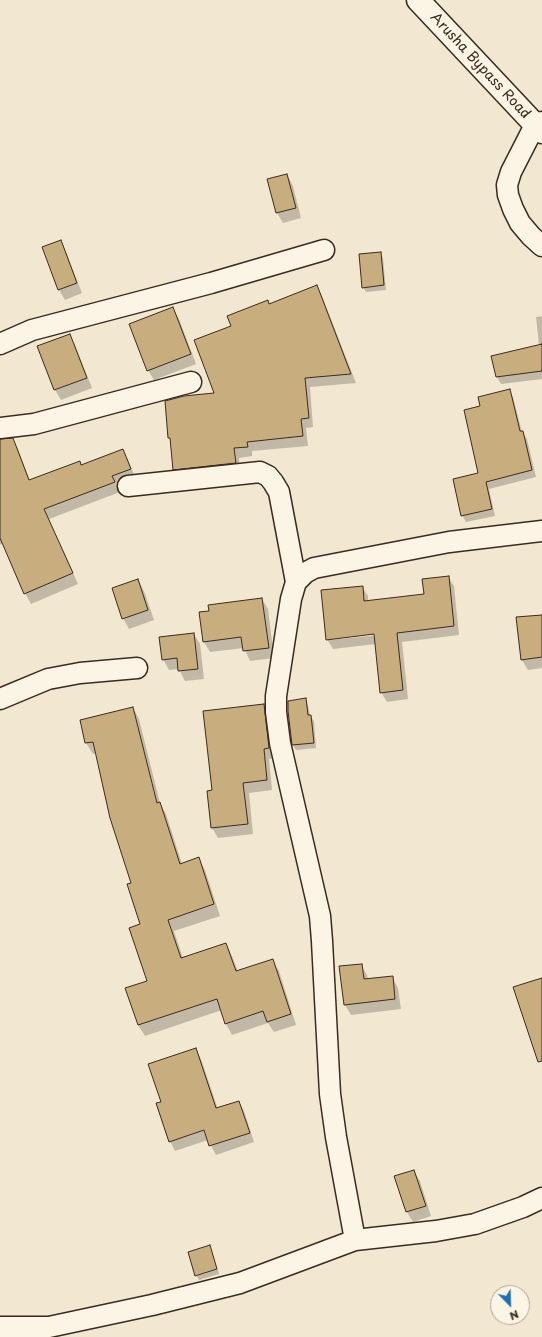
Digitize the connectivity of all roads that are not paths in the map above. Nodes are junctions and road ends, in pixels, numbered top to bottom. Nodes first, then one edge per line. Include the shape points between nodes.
1 (418, 0) edge
2 (540, 126) edge
3 (542, 246) edge
4 (324, 250) dead end
5 (0, 344) edge
6 (191, 382) dead end
7 (0, 428) edge
8 (128, 486) dead end
9 (542, 531) edge
10 (296, 582) junction
11 (137, 668) dead end
12 (0, 699) edge
13 (542, 1198) edge
14 (355, 1240) junction
15 (0, 1327) edge

1 - 2 main road, Arusha Bypass Road
2 - 3 street via 511,172 507,186 508,195 520,223
4 - 5 street via 32,330
6 - 7 street via 34,424
8 - 10 street via 260,472 268,476 279,492
9 - 10 street via 449,542 332,564 314,568
10 - 14 street via 276,696 276,712 280,743 320,916 330,1094
11 - 12 street via 80,673 48,679
13 - 14 street via 476,1224
14 - 15 street via 240,1283 181,1298 49,1327

